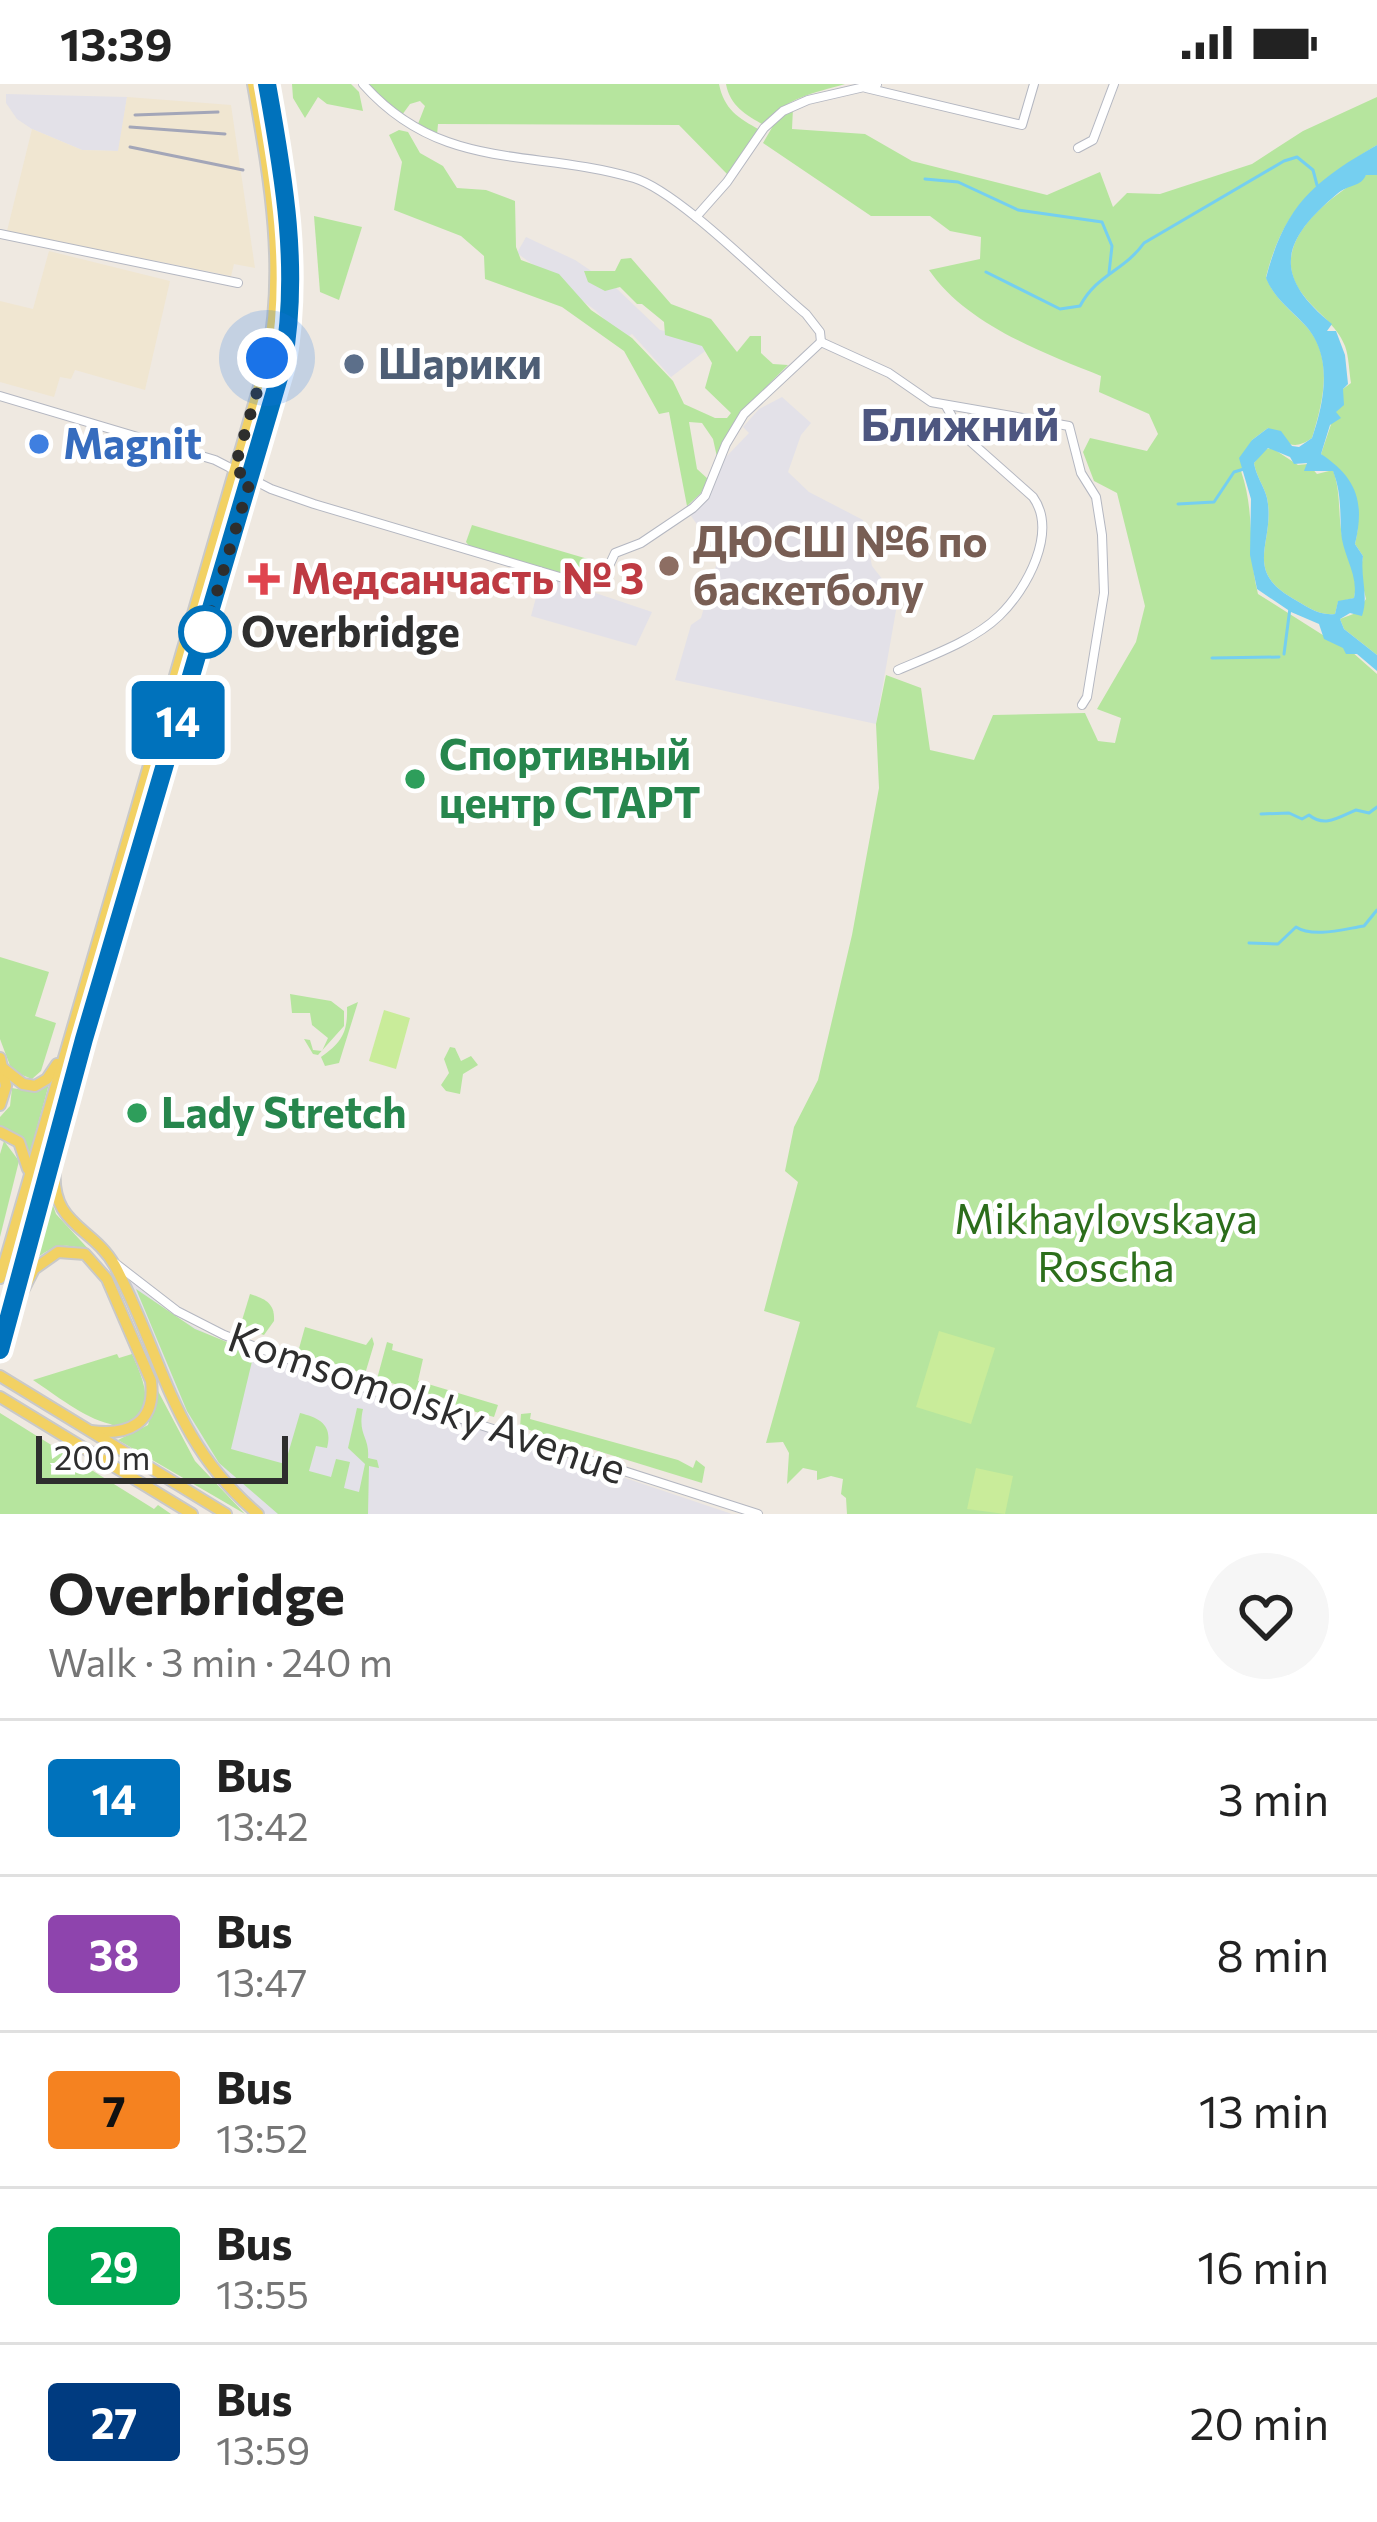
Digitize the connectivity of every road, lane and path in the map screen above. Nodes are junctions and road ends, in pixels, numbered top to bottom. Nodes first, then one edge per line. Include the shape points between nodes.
1 (253, 84) edge
2 (363, 84) edge
3 (877, 84) edge
4 (1034, 84) edge
5 (1114, 84) edge
6 (862, 88) junction
7 (268, 90) edge
8 (1078, 148) dead end
9 (696, 217) junction
10 (0, 234) edge
11 (238, 283) dead end
12 (821, 342) junction
13 (0, 396) edge
14 (946, 406) junction
15 (234, 470) junction
16 (251, 478) junction
17 (898, 670) dead end
18 (1082, 705) dead end
19 (63, 1056) junction
20 (2, 1064) edge
21 (0, 1105) edge
22 (0, 1132) edge
23 (58, 1135) junction
24 (29, 1175) junction
25 (112, 1261) junction
26 (0, 1278) edge
27 (10, 1313) junction
28 (0, 1350) edge
29 (0, 1376) edge
30 (0, 1397) edge
31 (91, 1431) junction
32 (161, 1497) junction
33 (179, 1514) edge
34 (191, 1514) edge
35 (226, 1514) edge
36 (257, 1514) edge
37 (758, 1514) edge

1 - 15 main road via 278,286 267,358
2 - 9 street via 435,140 637,178
3 - 6 street
4 - 6 street via 1022,124
5 - 8 street via 1093,140
6 - 9 street via 775,117
7 - 16 main road via 292,287 283,364
9 - 12 street via 806,314
10 - 11 street
12 - 14 street
12 - 16 street via 744,414 705,496 615,553 602,581 590,586
13 - 15 street
14 - 17 street via 962,434 1033,497 1042,542 999,616
14 - 18 street via 1069,426 1102,535 1104,593
15 - 16 street
15 - 19 main road
16 - 23 main road
19 - 20 main road via 35,1086
19 - 24 main road
20 - 21 main road
22 - 24 main road via 19,1142
23 - 25 main road via 59,1205
23 - 27 main road
24 - 26 main road
25 - 36 main road via 183,1427
25 - 37 street, Komsomolsky Avenue via 198,1324 368,1389
27 - 28 main road
27 - 31 main road via 34,1269 58,1252 85,1254 100,1268 153,1396 139,1425
29 - 31 main road
30 - 32 main road
31 - 35 main road
32 - 33 main road
32 - 34 main road

